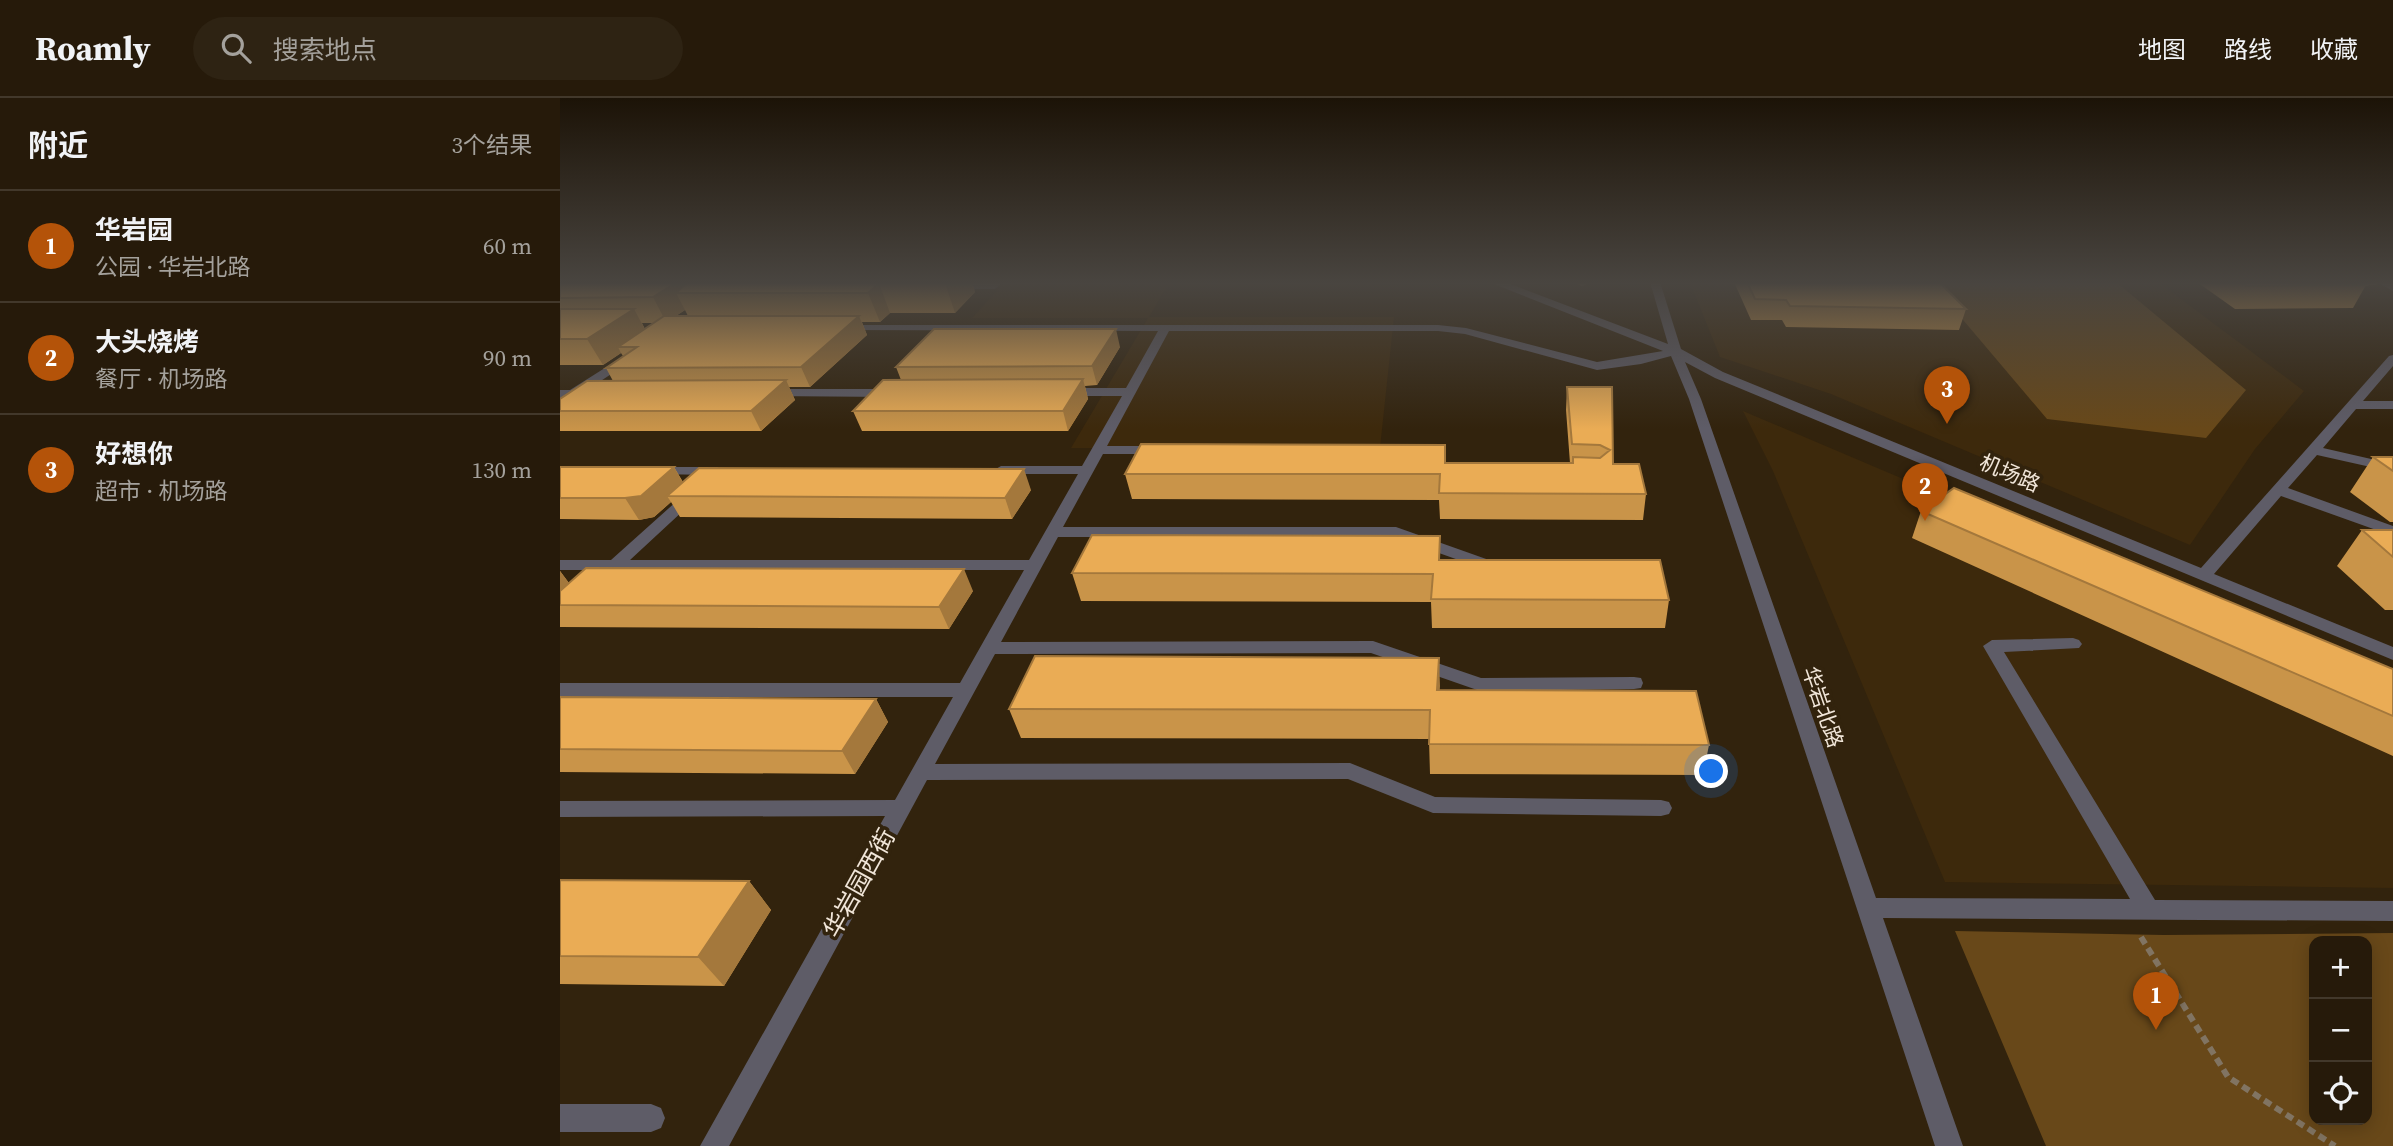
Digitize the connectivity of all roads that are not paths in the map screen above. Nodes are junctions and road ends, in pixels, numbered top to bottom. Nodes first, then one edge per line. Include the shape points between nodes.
1 (1164, 331) edge
2 (1465, 331) edge
3 (1622, 331) edge
4 (1671, 331) edge
5 (638, 351) edge
6 (1675, 351) junction
7 (2393, 359) edge
8 (1048, 392) edge
9 (1131, 392) junction
10 (908, 393) edge
11 (566, 394) edge
12 (601, 394) edge
13 (754, 394) edge
14 (560, 403) edge
15 (2353, 405) junction
16 (2393, 405) edge
17 (1099, 450) junction
18 (1168, 450) edge
19 (2314, 450) junction
20 (2393, 468) edge
21 (992, 470) edge
22 (1088, 470) junction
23 (639, 471) edge
24 (2278, 490) junction
25 (2393, 531) edge
26 (1054, 533) junction
27 (560, 565) edge
28 (615, 565) junction
29 (1035, 565) junction
30 (1513, 565) edge
31 (2203, 576) junction
32 (597, 582) edge
33 (2073, 644) dead end
34 (990, 648) junction
35 (2393, 654) edge
36 (1634, 683) dead end
37 (560, 690) edge
38 (966, 690) junction
39 (921, 772) junction
40 (901, 808) junction
41 (1661, 808) dead end
42 (560, 809) edge
43 (1868, 908) junction
44 (2136, 909) junction
45 (2393, 911) edge
46 (560, 1118) edge
47 (651, 1118) dead end
48 (714, 1146) edge
49 (1949, 1146) edge

1 - 9 street
2 - 6 street via 1597,366
3 - 6 street, 机场路
4 - 6 street, 华岩北路
5 - 11 street
6 - 31 street, 机场路 via 1719,375
6 - 43 street, 华岩北路
7 - 15 street
8 - 9 street
9 - 17 street
10 - 13 street
11 - 12 street
11 - 14 street
15 - 16 street
15 - 19 street
17 - 18 street
17 - 22 street
19 - 20 street
19 - 24 street
21 - 22 street
22 - 26 street
23 - 28 street via 725,471
24 - 25 street
24 - 31 street
26 - 29 street
26 - 30 street via 1396,532 1487,565
27 - 28 street
28 - 29 street
28 - 32 street
29 - 34 street
31 - 35 street, 机场路
33 - 44 street via 1992,646
34 - 36 street via 1373,646 1480,685
34 - 38 street
37 - 38 street
38 - 39 street
39 - 40 street
39 - 41 street via 1350,771 1433,805
40 - 42 street, 华岩园西街
40 - 48 street, 华岩园西街
43 - 44 street
43 - 49 street, 华岩北路
44 - 45 street
46 - 47 street

